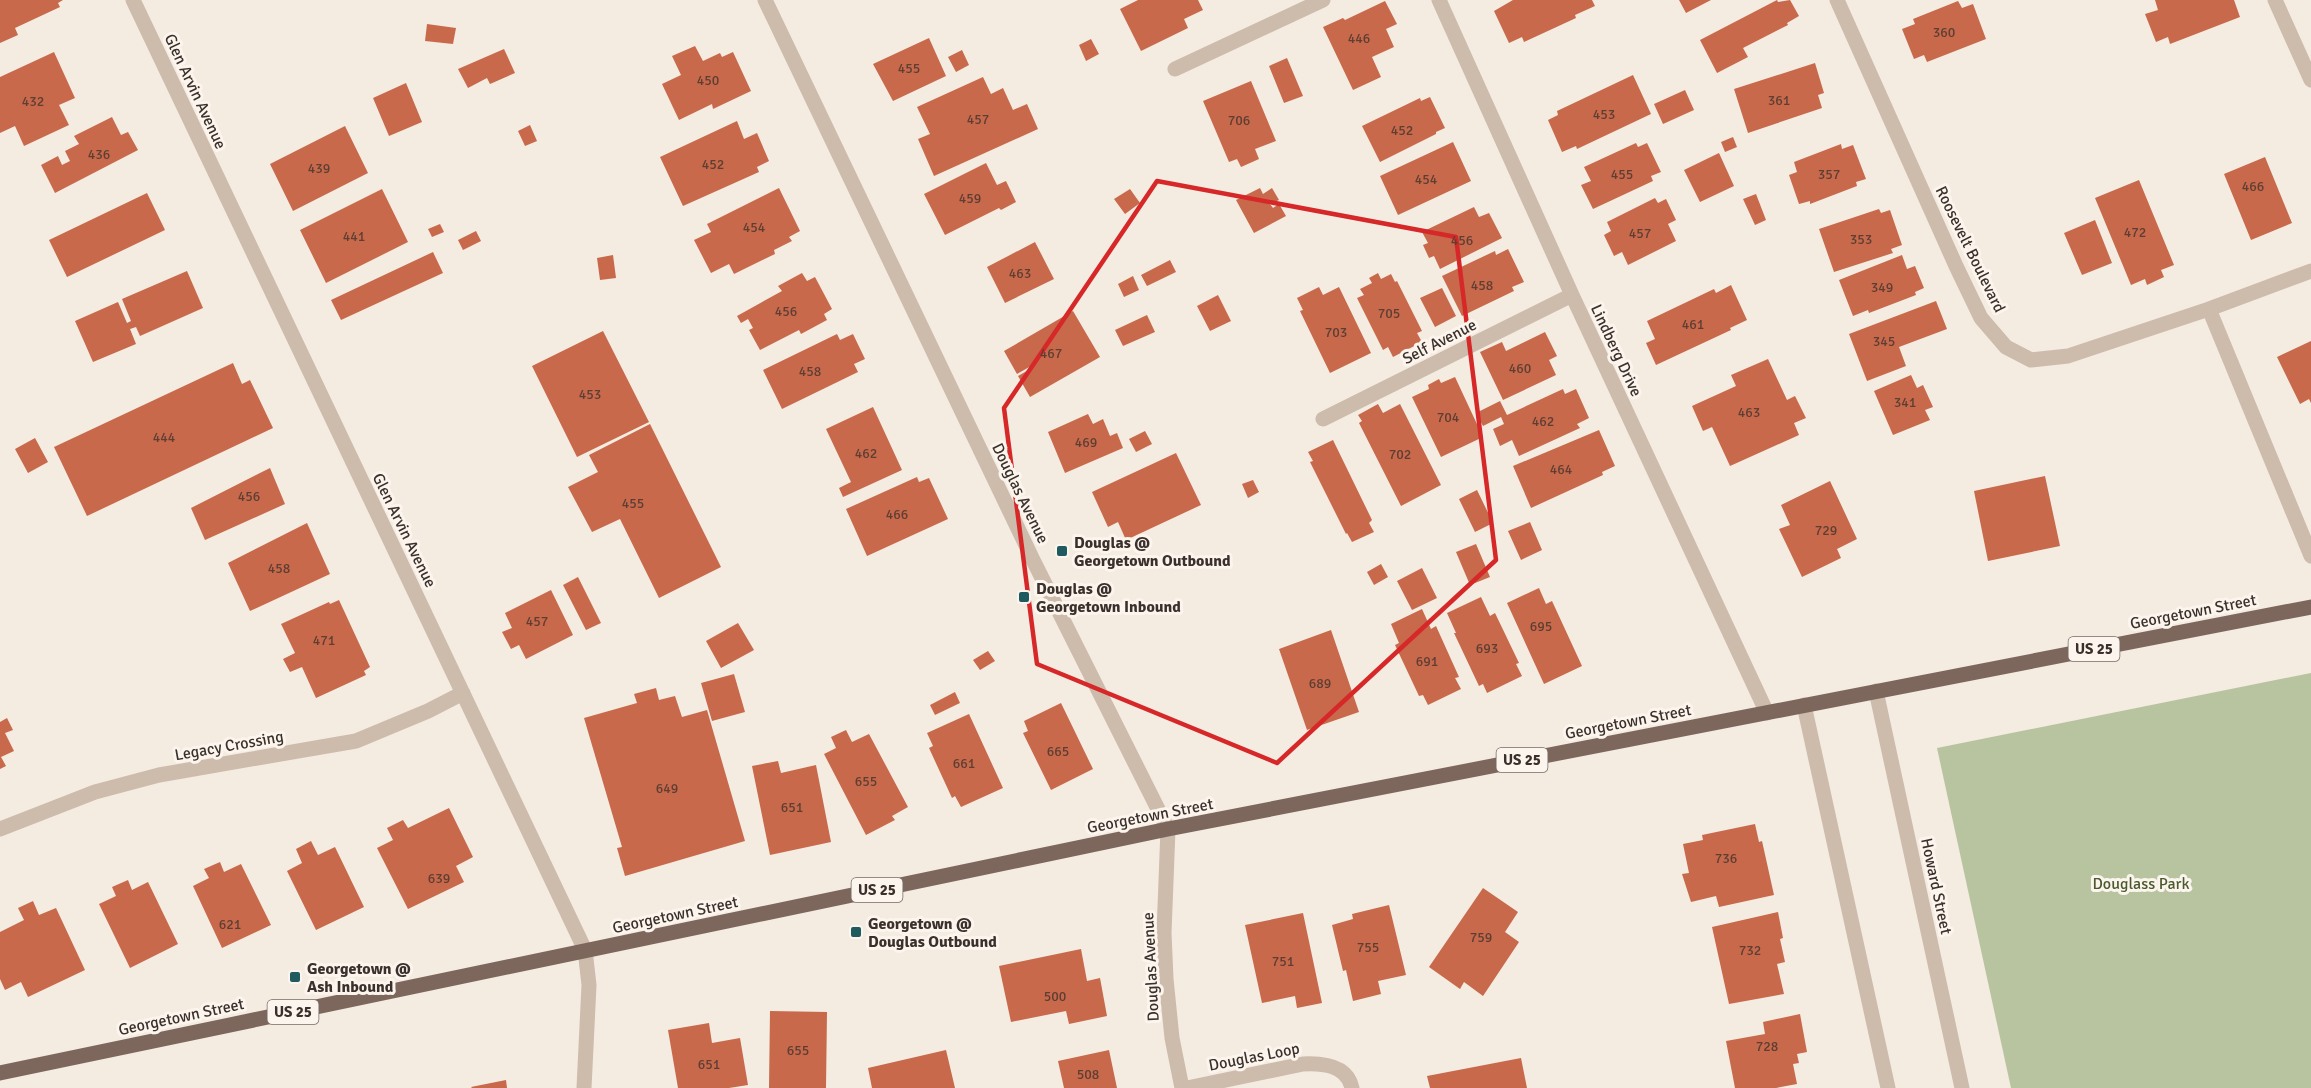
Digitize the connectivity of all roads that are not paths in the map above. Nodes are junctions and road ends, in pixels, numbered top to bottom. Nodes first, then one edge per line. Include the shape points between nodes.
1 (133, 0) edge
2 (765, 0) edge
3 (1323, 0) edge
4 (1438, 0) edge
5 (1837, 0) edge
6 (2275, 0) edge
7 (1175, 69) dead end
8 (2311, 80) edge
9 (2311, 270) edge
10 (1572, 295) junction
11 (2209, 309) junction
12 (1323, 419) dead end
13 (2311, 556) edge
14 (2311, 607) edge
15 (1876, 691) junction
16 (463, 693) junction
17 (1804, 705) junction
18 (1767, 713) junction
19 (0, 830) edge
20 (1168, 830) junction
21 (585, 950) junction
22 (0, 1073) edge
23 (584, 1088) edge
24 (1182, 1088) edge
25 (1187, 1088) edge
26 (1352, 1088) edge
27 (1888, 1088) edge
28 (1962, 1088) edge

1 - 16 street, Glen Arvin Avenue
2 - 20 street, Douglas Avenue via 1033,560
3 - 7 street
4 - 10 street, Lindberg Drive
5 - 11 street, Roosevelt Boulevard via 1981,318 2006,347 2031,360 2068,356
6 - 8 street
9 - 11 street, Roosevelt Boulevard
10 - 12 street, Self Avenue
10 - 18 street, Lindberg Drive
11 - 13 street
14 - 15 main road, Georgetown Street / US 25
15 - 17 main road, Georgetown Street / US 25
15 - 28 street, Howard Street
16 - 19 street, Legacy Crossing via 356,741 159,775 95,792
16 - 21 street, Glen Arvin Avenue
17 - 18 main road, Georgetown Street / US 25
17 - 27 street
18 - 20 main road, Georgetown Street / US 25
20 - 21 main road, Georgetown Street / US 25
20 - 24 street, Douglas Avenue via 1166,979
21 - 22 main road, Georgetown Street / US 25
21 - 23 street, Glen Arvin Avenue via 589,985
25 - 26 street, Douglas Loop via 1319,1063 1340,1069 1350,1079

